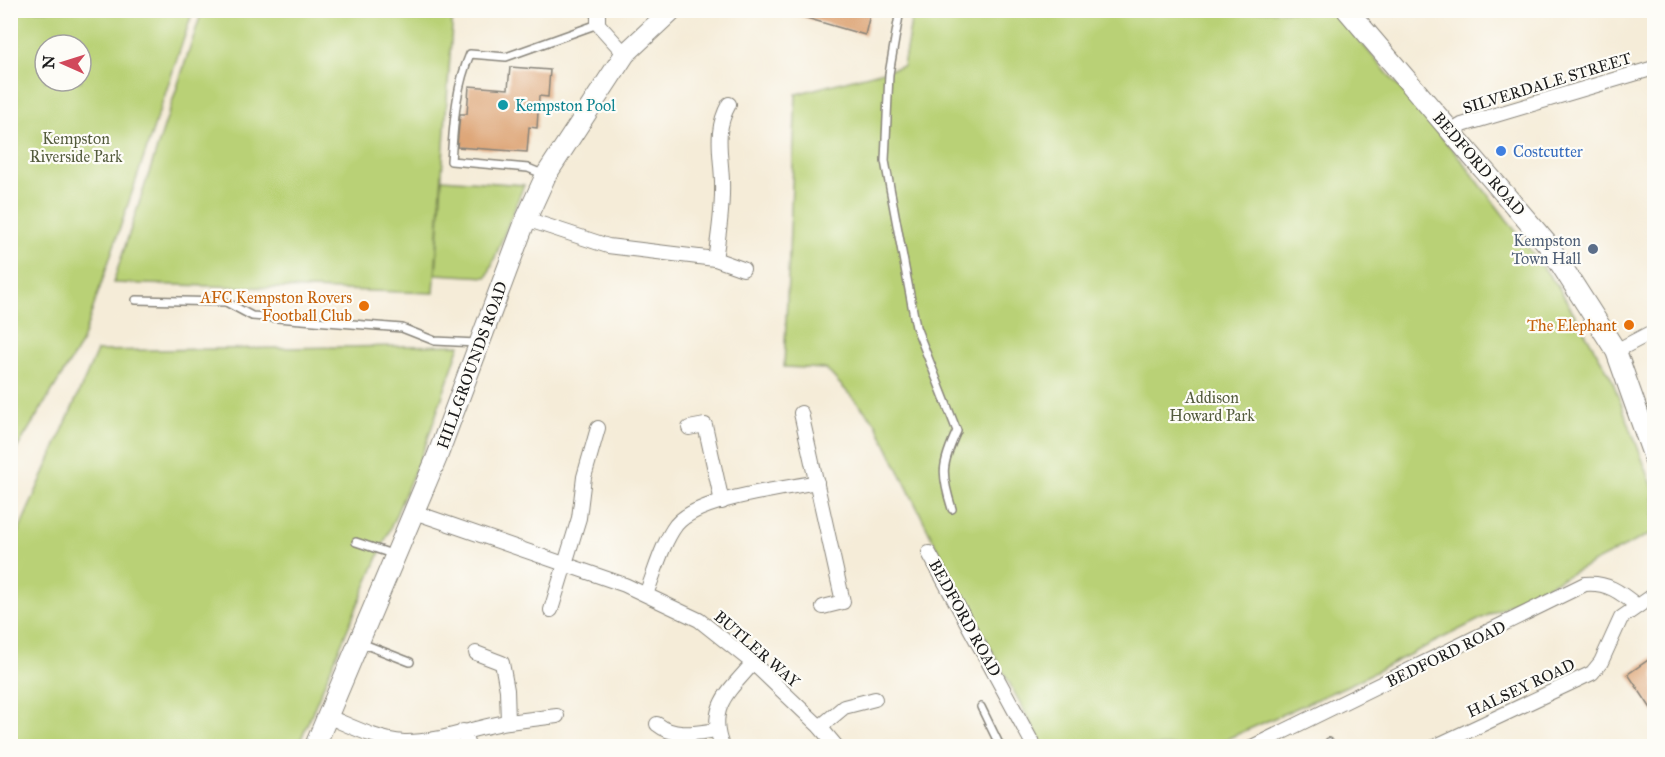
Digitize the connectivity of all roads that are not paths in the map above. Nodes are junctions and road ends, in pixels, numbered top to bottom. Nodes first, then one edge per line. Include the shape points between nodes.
1 (672, 10) edge
2 (900, 10) edge
3 (1347, 10) edge
4 (598, 17) edge
5 (625, 54) junction
6 (1654, 68) edge
7 (729, 104) dead end
8 (1450, 132) junction
9 (546, 175) junction
10 (526, 219) junction
11 (715, 259) junction
12 (742, 269) dead end
13 (136, 300) dead end
14 (1654, 331) edge
15 (480, 343) junction
16 (1616, 351) junction
17 (801, 413) dead end
18 (598, 428) dead end
19 (689, 428) dead end
20 (1654, 458) edge
21 (817, 482) junction
22 (722, 502) junction
23 (952, 509) dead end
24 (414, 512) junction
25 (356, 542) dead end
26 (929, 553) dead end
27 (398, 556) junction
28 (566, 565) junction
29 (646, 594) junction
30 (1654, 594) edge
31 (1636, 605) junction
32 (823, 607) dead end
33 (551, 610) dead end
34 (361, 643) junction
35 (476, 653) dead end
36 (410, 662) dead end
37 (753, 663) junction
38 (875, 699) dead end
39 (981, 707) dead end
40 (557, 716) dead end
41 (329, 717) junction
42 (508, 722) junction
43 (820, 727) junction
44 (716, 730) junction
45 (463, 731) junction
46 (662, 732) dead end
47 (1437, 746) edge
48 (315, 747) edge
49 (468, 747) edge
50 (722, 747) edge
51 (836, 747) edge
52 (999, 747) edge
53 (1034, 747) edge
54 (1254, 747) edge

1 - 5 street, HILLGROUNDS ROAD
2 - 23 lane via 889,74 885,161 916,327 957,431 946,453 942,479
3 - 8 street, BEDFORD ROAD
4 - 5 street
4 - 9 lane via 506,57 470,54 456,94 451,161 528,168
5 - 9 street, HILLGROUNDS ROAD
6 - 8 street, SILVERDALE STREET via 1462,125
7 - 11 street via 719,126 722,180
8 - 16 street, BEDFORD ROAD via 1549,246
9 - 10 street, HILLGROUNDS ROAD
10 - 11 street via 608,246
10 - 15 street, HILLGROUNDS ROAD
11 - 12 street
13 - 15 lane via 226,302 252,316 402,328 435,341
14 - 16 street
15 - 24 street, HILLGROUNDS ROAD
16 - 20 street, BEDFORD ROAD
17 - 21 street
18 - 28 street
19 - 22 street via 705,424
21 - 22 street
21 - 32 street via 843,602
22 - 29 street via 692,511 678,523
24 - 27 street, HILLGROUNDS ROAD
24 - 28 street, BUTLER WAY
25 - 27 lane
26 - 53 street, BEDFORD ROAD
27 - 34 street, HILLGROUNDS ROAD
28 - 29 street, BUTLER WAY
28 - 33 street
29 - 37 street, BUTLER WAY via 699,620
30 - 31 street, HALSEY ROAD
31 - 47 street, HALSEY ROAD via 1621,618 1592,673
31 - 54 street, BEDFORD ROAD via 1620,591 1585,584
34 - 36 lane
34 - 41 street, HILLGROUNDS ROAD
35 - 42 street via 502,663
37 - 43 street, BUTLER WAY
37 - 44 street via 719,706
38 - 43 street via 844,707
39 - 52 lane
40 - 42 street
41 - 45 street via 370,734 405,742
41 - 48 street, HILLGROUNDS ROAD
42 - 45 street
43 - 51 street, BUTLER WAY
44 - 46 street
44 - 50 street
45 - 49 street

